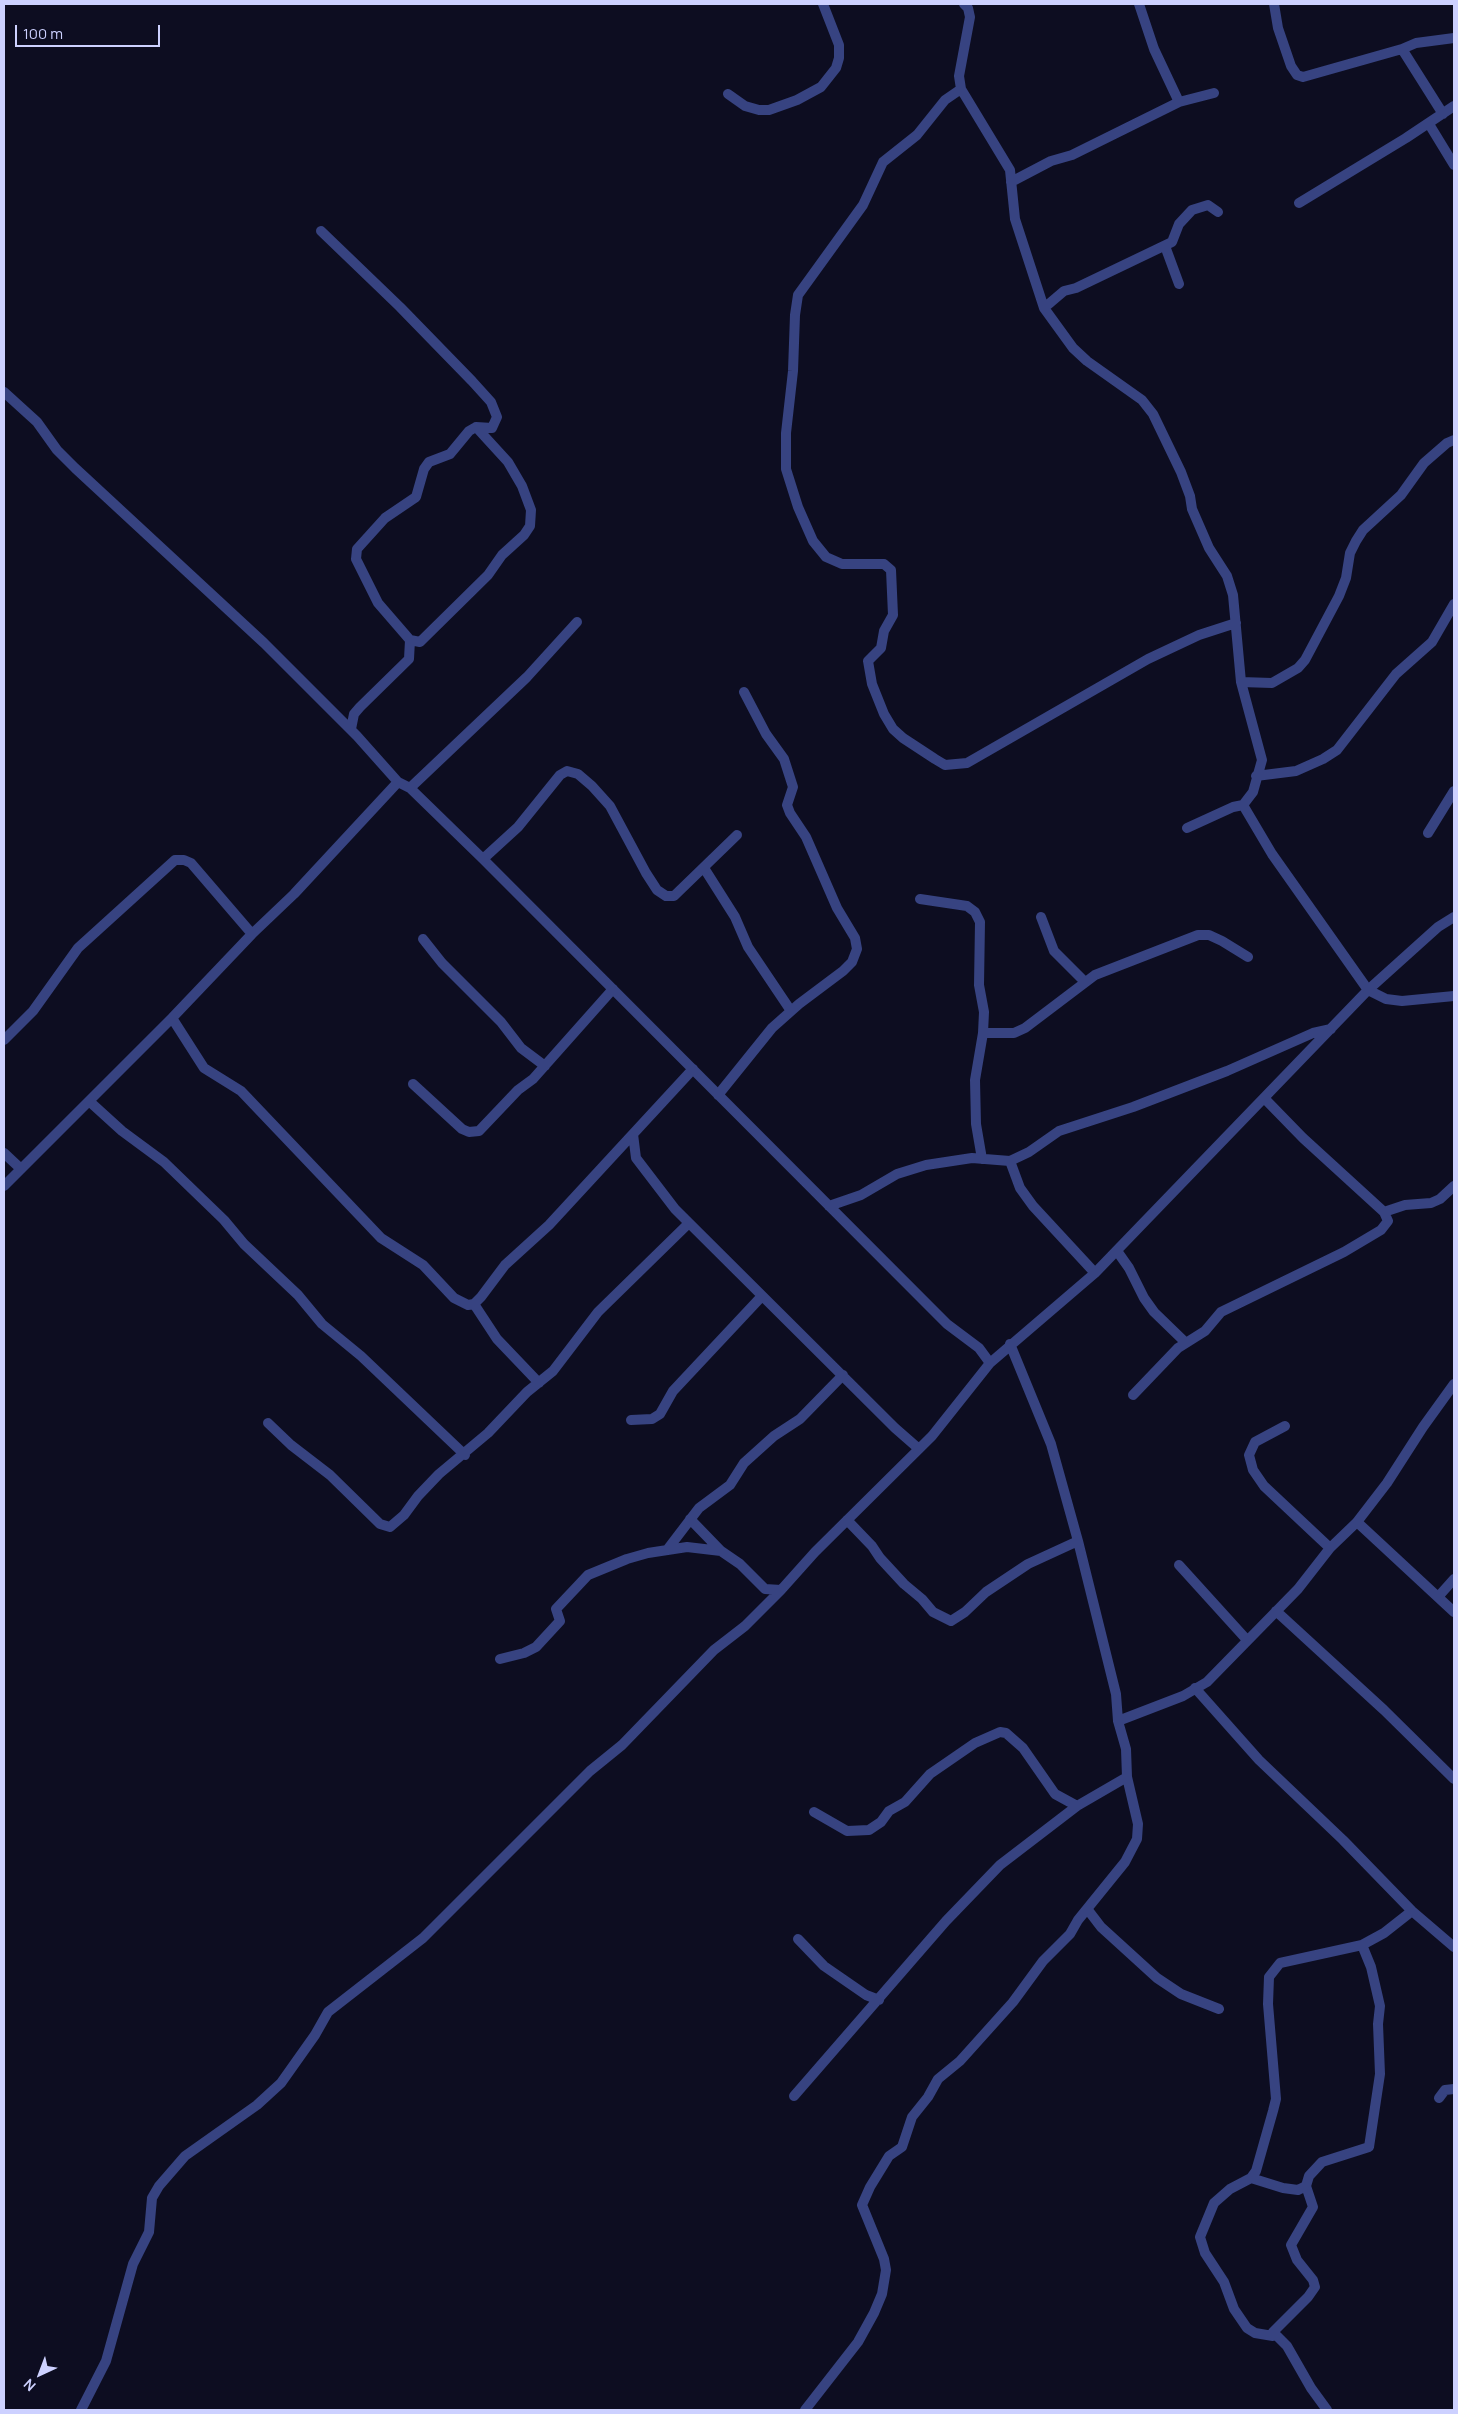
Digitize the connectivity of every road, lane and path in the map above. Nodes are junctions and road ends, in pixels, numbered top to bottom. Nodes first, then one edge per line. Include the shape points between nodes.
1 (823, 4) edge
2 (965, 4) edge
3 (1139, 4) edge
4 (1274, 4) edge
5 (1454, 38) edge
6 (1402, 49) junction
7 (960, 89) junction
8 (1214, 93) dead end
9 (728, 94) dead end
10 (1179, 102) junction
11 (1454, 106) edge
12 (1443, 114) junction
13 (1429, 124) junction
14 (1454, 165) edge
15 (1011, 182) junction
16 (1300, 203) dead end
17 (1218, 212) dead end
18 (321, 231) dead end
19 (1165, 246) junction
20 (1179, 284) dead end
21 (1044, 308) junction
22 (4, 392) edge
23 (476, 427) junction
24 (1454, 440) edge
25 (1454, 604) edge
26 (577, 622) dead end
27 (1236, 623) junction
28 (410, 640) junction
29 (1241, 682) junction
30 (744, 692) dead end
31 (351, 729) junction
32 (1256, 776) junction
33 (398, 782) junction
34 (410, 788) junction
35 (1454, 791) edge
36 (1243, 805) junction
37 (1187, 828) dead end
38 (1428, 833) dead end
39 (737, 836) dead end
40 (483, 859) junction
41 (704, 868) junction
42 (920, 899) dead end
43 (1041, 917) dead end
44 (1454, 917) edge
45 (252, 934) junction
46 (423, 939) dead end
47 (1248, 957) dead end
48 (1085, 982) junction
49 (613, 989) junction
50 (1368, 990) junction
51 (1454, 996) edge
52 (791, 1011) junction
53 (172, 1018) junction
54 (1332, 1028) junction
55 (983, 1033) junction
56 (4, 1040) edge
57 (545, 1066) junction
58 (693, 1069) junction
59 (413, 1084) dead end
60 (718, 1095) junction
61 (1265, 1099) junction
62 (89, 1101) junction
63 (633, 1134) junction
64 (4, 1153) edge
65 (614, 1153) junction
66 (636, 1158) junction
67 (982, 1159) junction
68 (1010, 1161) junction
69 (20, 1169) junction
70 (4, 1186) edge
71 (1454, 1186) edge
72 (829, 1206) junction
73 (1384, 1212) junction
74 (689, 1223) junction
75 (1117, 1251) junction
76 (1095, 1273) junction
77 (762, 1296) junction
78 (474, 1304) junction
79 (1185, 1342) junction
80 (1007, 1347) junction
81 (979, 1348) junction
82 (990, 1363) junction
83 (843, 1375) junction
84 (539, 1383) junction
85 (1454, 1384) edge
86 (1133, 1395) dead end
87 (631, 1420) dead end
88 (268, 1423) dead end
89 (1285, 1426) dead end
90 (919, 1448) junction
91 (465, 1455) junction
92 (690, 1519) junction
93 (847, 1520) junction
94 (1357, 1522) junction
95 (1078, 1541) junction
96 (1330, 1548) junction
97 (667, 1550) junction
98 (721, 1551) junction
99 (1179, 1565) dead end
100 (1454, 1579) edge
101 (782, 1590) junction
102 (1438, 1597) junction
103 (1276, 1610) junction
104 (1454, 1612) edge
105 (1247, 1640) junction
106 (500, 1658) dead end
107 (1195, 1688) junction
108 (1118, 1722) junction
109 (1127, 1776) junction
110 (1454, 1779) edge
111 (1077, 1806) junction
112 (814, 1812) dead end
113 (1088, 1910) junction
114 (1412, 1910) junction
115 (798, 1939) dead end
116 (1362, 1945) junction
117 (1454, 1947) edge
118 (879, 2000) junction
119 (1219, 2010) dead end
120 (1454, 2089) edge
121 (794, 2096) dead end
122 (1439, 2098) dead end
123 (1251, 2178) junction
124 (1306, 2186) junction
125 (1273, 2332) junction
126 (81, 2410) edge
127 (804, 2410) edge
128 (1327, 2410) edge

1 - 9 street via 839,45 839,58 836,68 821,87 780,107 759,110 745,106
2 - 7 street via 970,17 959,76
3 - 10 street via 1154,49
4 - 6 street via 1278,28 1297,75 1312,75
5 - 6 street via 1430,40
6 - 12 street
7 - 15 street via 1010,170
7 - 27 street via 945,100 917,135 883,162 863,205 798,295 795,315 786,469 813,541 826,557 842,564 884,564 892,570 893,615 884,631 881,648 868,661 872,684 884,714 893,729 914,747 945,765 967,763 1148,659 1199,635
8 - 10 street
10 - 15 street
11 - 12 street
12 - 13 street
13 - 14 street
13 - 16 street
15 - 21 street via 1015,219
17 - 19 street via 1208,205 1192,210 1179,224 1172,242
18 - 23 street via 400,306 492,402 498,417 496,423 492,428
19 - 20 street
19 - 21 street via 1064,291
21 - 27 street via 1073,348 1142,400 1153,414 1182,472 1192,509 1209,548 1227,576 1234,595
22 - 31 street via 37,422 75,468 264,643
23 - 28 street via 450,454 429,462 416,497 385,518 356,554 378,603
23 - 28 street via 508,462 522,486 531,510 530,526 483,580 420,642
24 - 29 street via 1424,462 1401,494 1363,530 1350,553 1339,596 1305,660 1272,682
25 - 32 street via 1432,642 1396,674 1337,750 1296,771
26 - 34 street via 527,677
27 - 29 street
28 - 31 street via 409,658 354,714
29 - 32 street via 1262,760
30 - 52 street via 784,759 793,787 787,806 806,837 837,908 855,938 857,949 852,962 843,971
31 - 33 street
32 - 36 street via 1253,792
33 - 34 street
33 - 45 street via 294,894
34 - 40 street
35 - 38 street
36 - 37 street
36 - 50 street via 1272,854
39 - 41 street
40 - 41 street via 518,827 560,775 567,771 578,774 610,806 646,873 666,896 674,896
40 - 49 street
41 - 52 street via 735,917 748,947
42 - 55 street via 967,906 980,922 979,985 984,1012
43 - 48 street via 1054,951
44 - 50 street
45 - 53 street
45 - 56 street via 191,863 175,860 78,948 33,1011
46 - 57 street via 442,964 501,1022 521,1048
47 - 48 street via 1222,940 1198,935 1120,964
48 - 55 street via 1025,1028 1014,1033
49 - 57 street
49 - 58 street
50 - 51 street via 1386,999 1402,1001
50 - 54 street
52 - 60 street via 772,1028
53 - 62 street
53 - 78 street via 204,1068 241,1091 381,1238 423,1265 454,1298 468,1305
54 - 61 street
54 - 68 street via 1133,1107 1059,1130 1029,1152
55 - 67 street via 974,1080
57 - 59 street via 475,1132 462,1129
58 - 60 street
58 - 63 street
60 - 72 street
61 - 73 street via 1302,1138
61 - 75 street
62 - 69 street
62 - 91 street via 164,1162 329,1330 362,1356
63 - 65 street
63 - 66 street
64 - 69 street
65 - 66 street
65 - 78 street via 550,1225 505,1265
66 - 74 street
67 - 68 street
67 - 72 street via 954,1159 897,1174 862,1195
68 - 76 street via 1020,1188 1032,1206
69 - 70 street
71 - 73 street via 1431,1203
72 - 81 street via 947,1324
73 - 79 street via 1388,1221 1381,1230 1344,1252 1226,1309 1205,1331
74 - 77 street
74 - 84 street via 598,1312 553,1371
75 - 76 street
75 - 79 street via 1144,1298
76 - 80 street
77 - 83 street
77 - 87 street via 673,1391 660,1414 652,1419
78 - 84 street via 497,1339
79 - 86 street
80 - 81 street
80 - 82 street
80 - 95 street via 1051,1444
81 - 82 street
82 - 90 street
83 - 90 street
83 - 92 street via 800,1419 761,1446 730,1484 708,1499
84 - 91 street
85 - 94 street
88 - 91 street via 326,1471 385,1527 396,1523 423,1490
89 - 96 street via 1255,1442 1250,1455 1253,1470 1264,1486
90 - 93 street
92 - 97 street
92 - 98 street
93 - 95 street via 904,1584 933,1612 951,1621 1028,1564
93 - 101 street
94 - 96 street
94 - 102 street
95 - 108 street via 1116,1694
96 - 103 street via 1298,1589
97 - 98 street via 687,1547
97 - 106 street via 627,1559 588,1575 556,1608 560,1620 540,1643 524,1653
98 - 101 street via 740,1564 765,1589
99 - 105 street
100 - 102 street
101 - 126 street via 745,1626 714,1650 618,1749 590,1771 423,1938 328,2012 281,2083 257,2105 185,2156 159,2186 152,2198 149,2232 133,2264 106,2360
102 - 104 street
103 - 105 street
103 - 110 street
105 - 107 street via 1206,1682
107 - 108 street
107 - 114 street via 1258,1760 1344,1840
108 - 109 street via 1126,1749
109 - 111 street
109 - 113 street via 1138,1824 1137,1839 1125,1862
111 - 112 street via 1055,1794 1023,1748 1006,1733 1000,1732 975,1743 930,1774 905,1802 869,1830 847,1831
111 - 118 street via 1000,1865 946,1921
113 - 119 street via 1157,1978 1181,1994
113 - 127 street via 1013,2002 960,2061 938,2079 912,2117 902,2147 889,2156 870,2187 862,2205 884,2259 886,2270 882,2294 858,2342
114 - 116 street via 1384,1933
114 - 117 street
115 - 118 street via 824,1966 866,1995
116 - 123 street via 1280,1963 1269,1977 1268,2004 1276,2099 1258,2165
116 - 124 street via 1380,2006 1380,2074 1368,2147 1322,2162 1309,2176
118 - 121 street
120 - 122 street via 1445,2090
123 - 124 street via 1283,2188 1298,2190
123 - 125 street via 1230,2189 1214,2203 1200,2237 1240,2320 1255,2333 1273,2336
124 - 125 street via 1313,2207 1290,2245 1315,2288
125 - 128 street via 1287,2346

